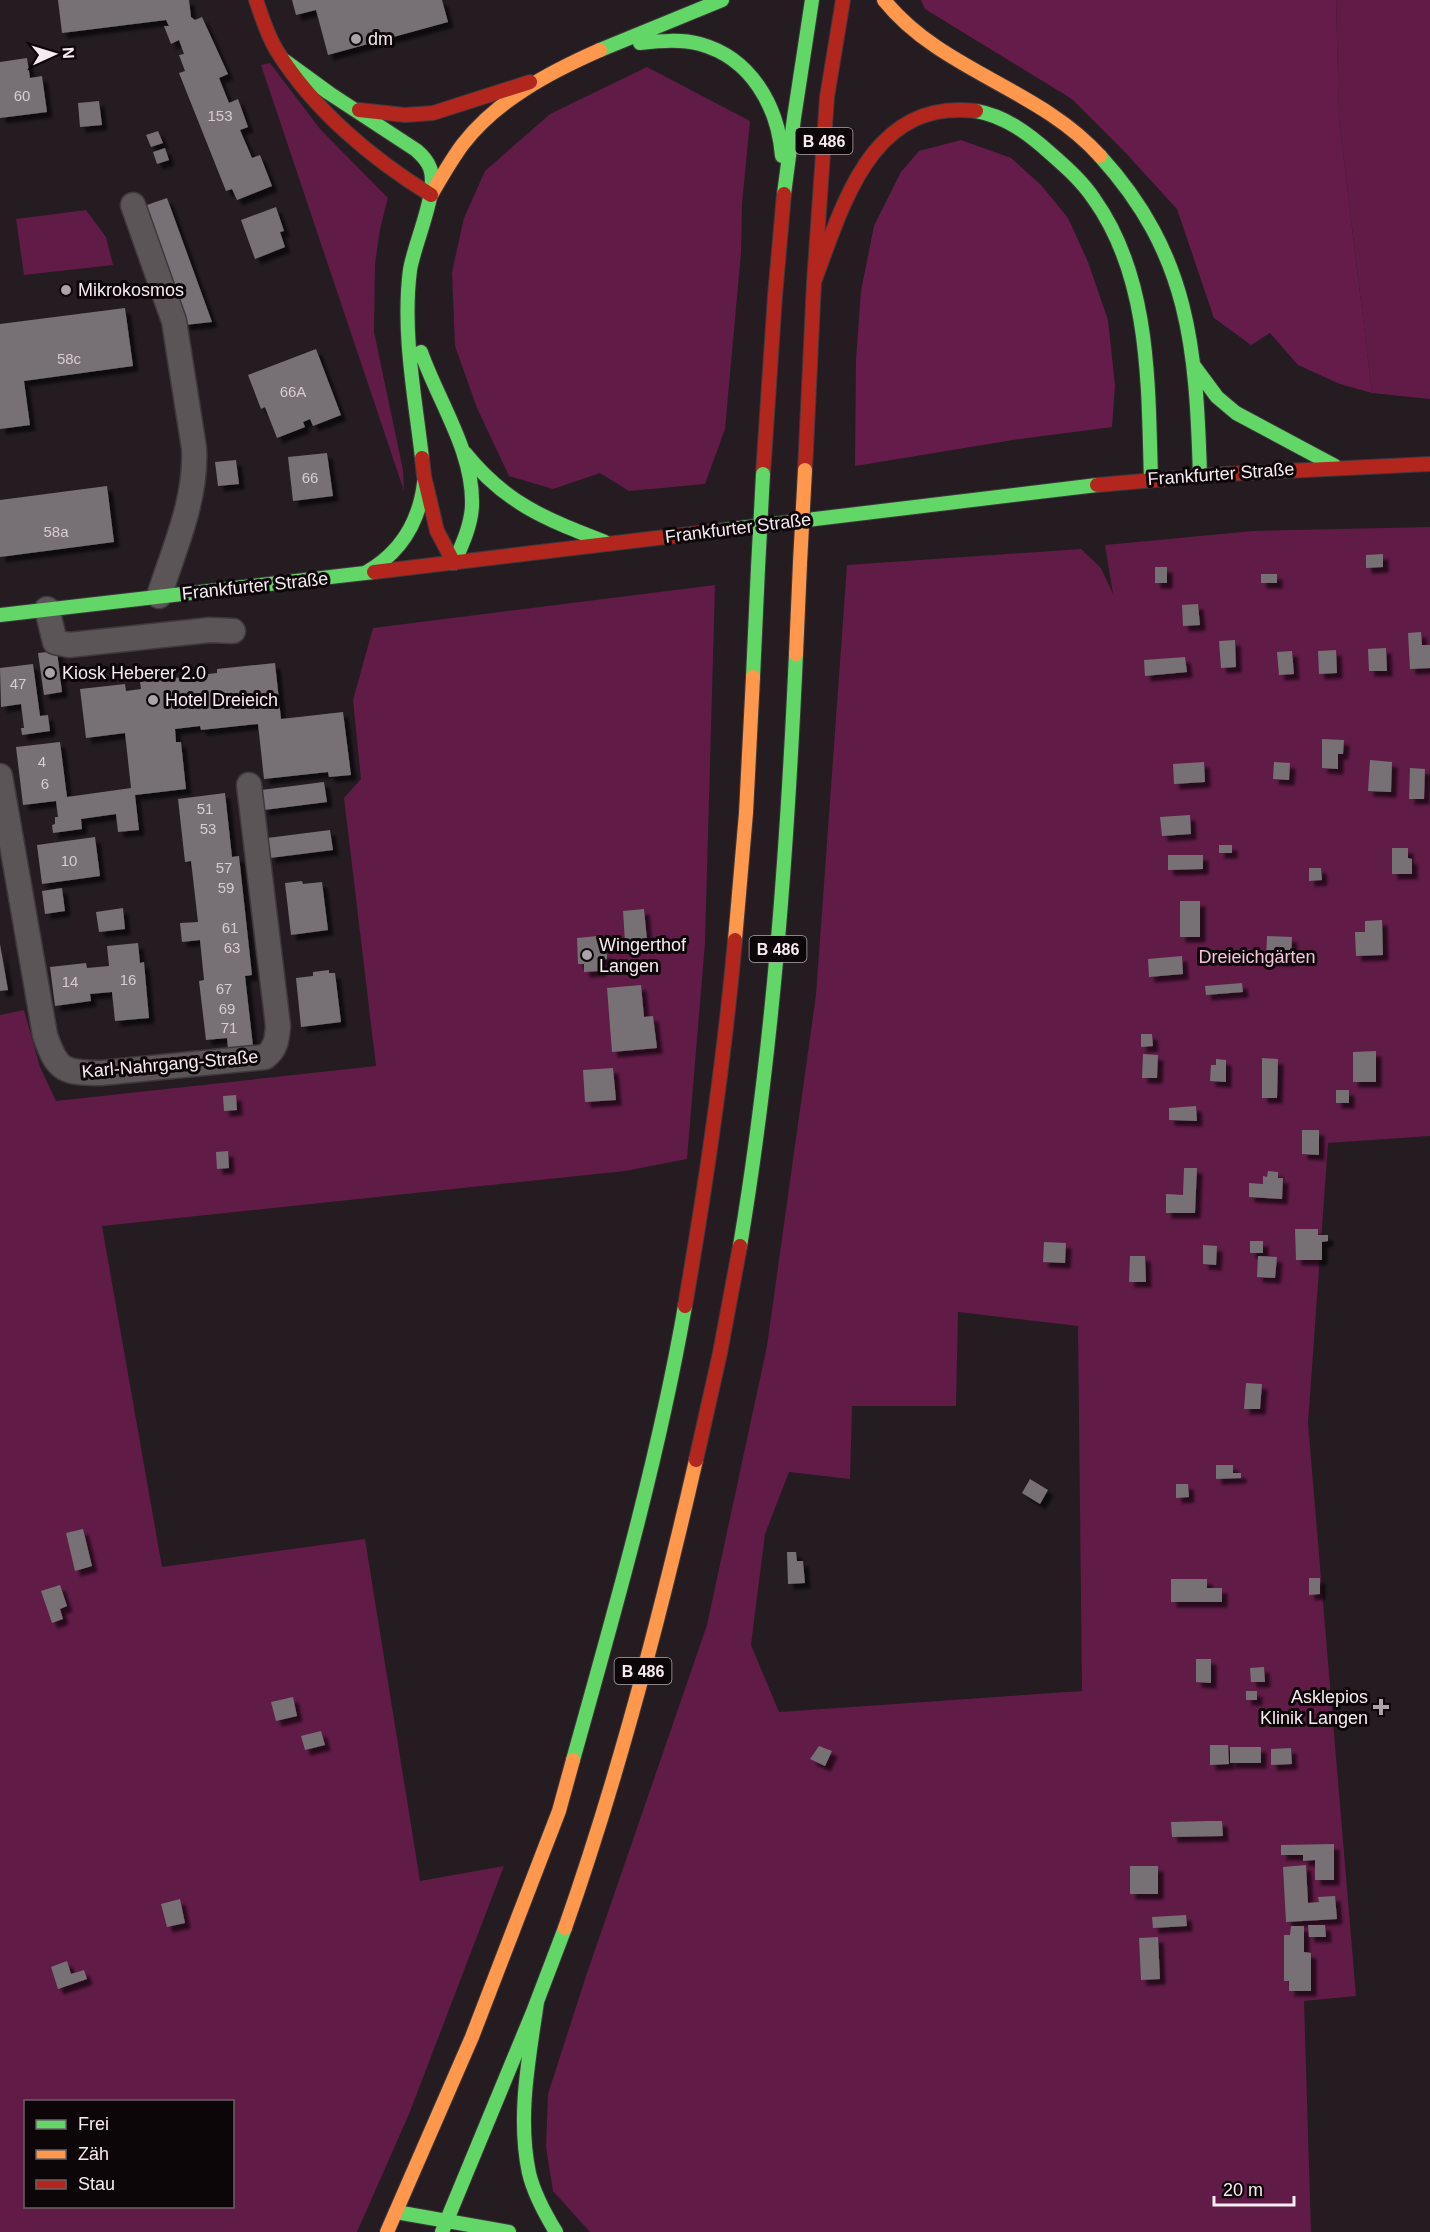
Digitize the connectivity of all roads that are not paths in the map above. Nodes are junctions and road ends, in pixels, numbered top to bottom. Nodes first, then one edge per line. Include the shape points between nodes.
1 (256, 0) edge
2 (722, 0) edge
3 (812, 0) edge
4 (843, 0) edge
5 (884, 0) edge
6 (614, 46) junction
7 (285, 61) junction
8 (546, 76) junction
9 (356, 110) junction
10 (431, 195) junction
11 (133, 206) dead end
12 (781, 233) junction
13 (813, 282) junction
14 (409, 299) junction
15 (1194, 366) junction
16 (460, 446) junction
17 (1430, 464) edge
18 (1335, 466) junction
19 (1200, 475) junction
20 (424, 476) junction
21 (1151, 480) junction
22 (610, 544) junction
23 (454, 563) junction
24 (365, 573) junction
25 (159, 596) junction
26 (46, 609) junction
27 (0, 615) edge
28 (232, 631) dead end
29 (0, 776) edge
30 (249, 785) dead end
31 (537, 2002) junction
32 (396, 2212) junction
33 (444, 2226) edge
34 (387, 2232) edge
35 (427, 2232) edge
36 (509, 2232) edge
37 (556, 2232) edge

1 - 7 main road
2 - 6 main road
3 - 12 main road, B 486
4 - 13 main road, B 486 via 828,98
5 - 15 main road via 896,17 932,46 1014,91 1072,129 1119,177 1140,208 1172,271 1189,331
6 - 8 main road
6 - 12 main road via 682,41 722,52 741,65 756,82 776,118 782,152
7 - 9 main road
7 - 10 main road via 301,83 358,141 400,176
8 - 9 main road via 433,113 405,115
8 - 10 main road via 483,122 448,165
9 - 10 main road via 423,157 431,170
10 - 14 main road via 415,246
11 - 25 street via 174,321 194,448 192,491
12 - 32 main road, B 486, bridge via 769,355 746,813 726,1040 682,1321 628,1562 559,1812 472,2037
13 - 21 main road via 846,201 888,136 919,117 946,111 976,111 1011,122 1036,140 1094,197 1122,252 1134,287 1147,373
13 - 31 main road, B 486, bridge via 788,823 771,1028 750,1183 699,1457 669,1579 602,1818
14 - 16 main road via 422,356
14 - 20 main road via 408,334
15 - 18 main road via 1217,397 1236,413
15 - 19 main road
16 - 22 main road via 478,471 514,502
16 - 23 main road via 472,511
17 - 18 main road, Frankfurter Straße
18 - 19 main road, Frankfurter Straße
19 - 21 main road, Frankfurter Straße
20 - 23 main road via 437,531
20 - 24 main road via 423,495 399,547 386,561
21 - 22 main road, Frankfurter Straße
22 - 23 main road, Frankfurter Straße
23 - 24 main road, Frankfurter Straße
24 - 25 main road, Frankfurter Straße
25 - 26 main road, Frankfurter Straße
26 - 27 main road, Frankfurter Straße
26 - 28 street via 56,642 69,645
29 - 30 street, Karl-Nahrgang-Straße via 45,1035 53,1058 63,1068 81,1073 265,1057 273,1051 278,1026
31 - 33 main road, B 486
31 - 37 main road via 526,2090 525,2151 529,2175
32 - 33 main road
32 - 34 main road, B 486
32 - 35 main road
33 - 36 main road

